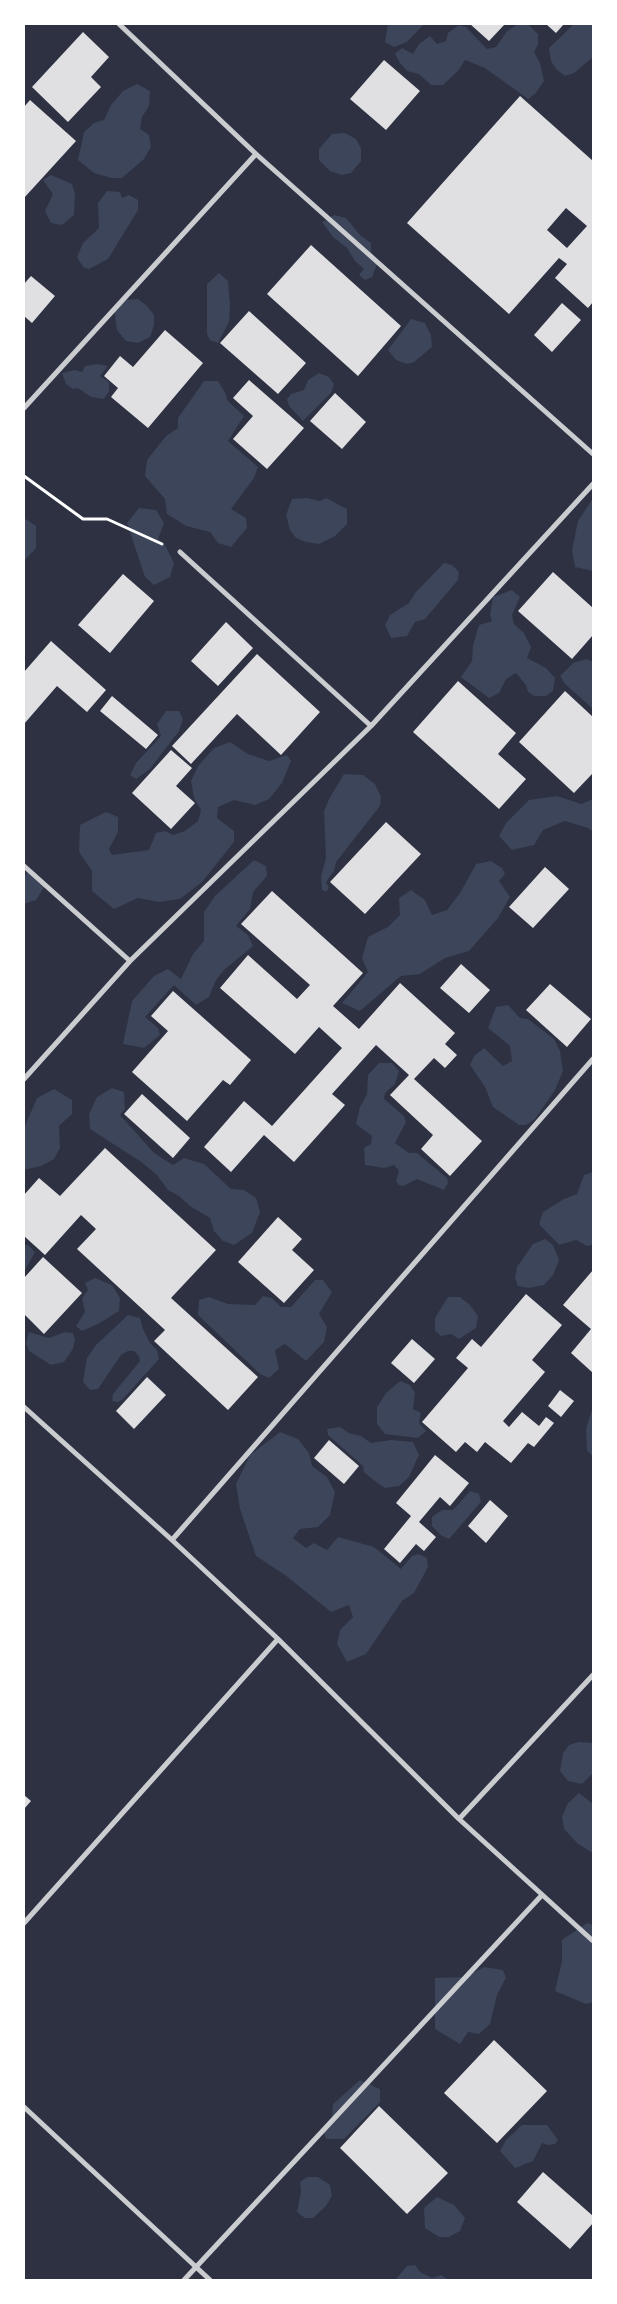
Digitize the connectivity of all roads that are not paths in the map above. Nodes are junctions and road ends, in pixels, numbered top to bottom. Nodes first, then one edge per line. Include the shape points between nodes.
1 (119, 24) edge
2 (256, 154) junction
3 (24, 408) edge
4 (593, 454) edge
5 (593, 484) edge
6 (180, 552) road end
7 (371, 726) junction
8 (24, 866) edge
9 (130, 961) junction
10 (593, 1059) edge
11 (24, 1079) edge
12 (24, 1407) edge
13 (172, 1540) junction
14 (278, 1639) junction
15 (593, 1675) edge
16 (459, 1819) junction
17 (542, 1895) junction
18 (24, 1923) edge
19 (593, 1941) edge
20 (24, 2107) edge
21 (196, 2267) junction
22 (184, 2280) edge
23 (210, 2280) edge

1 - 2 street
2 - 3 street
2 - 4 street
5 - 7 street
6 - 7 street
7 - 9 street
8 - 9 street
9 - 11 street
10 - 13 street
12 - 13 street
13 - 14 street
14 - 16 street
14 - 18 street
15 - 16 street
16 - 17 street
17 - 19 street
17 - 21 street
20 - 21 street
21 - 22 street
21 - 23 street

